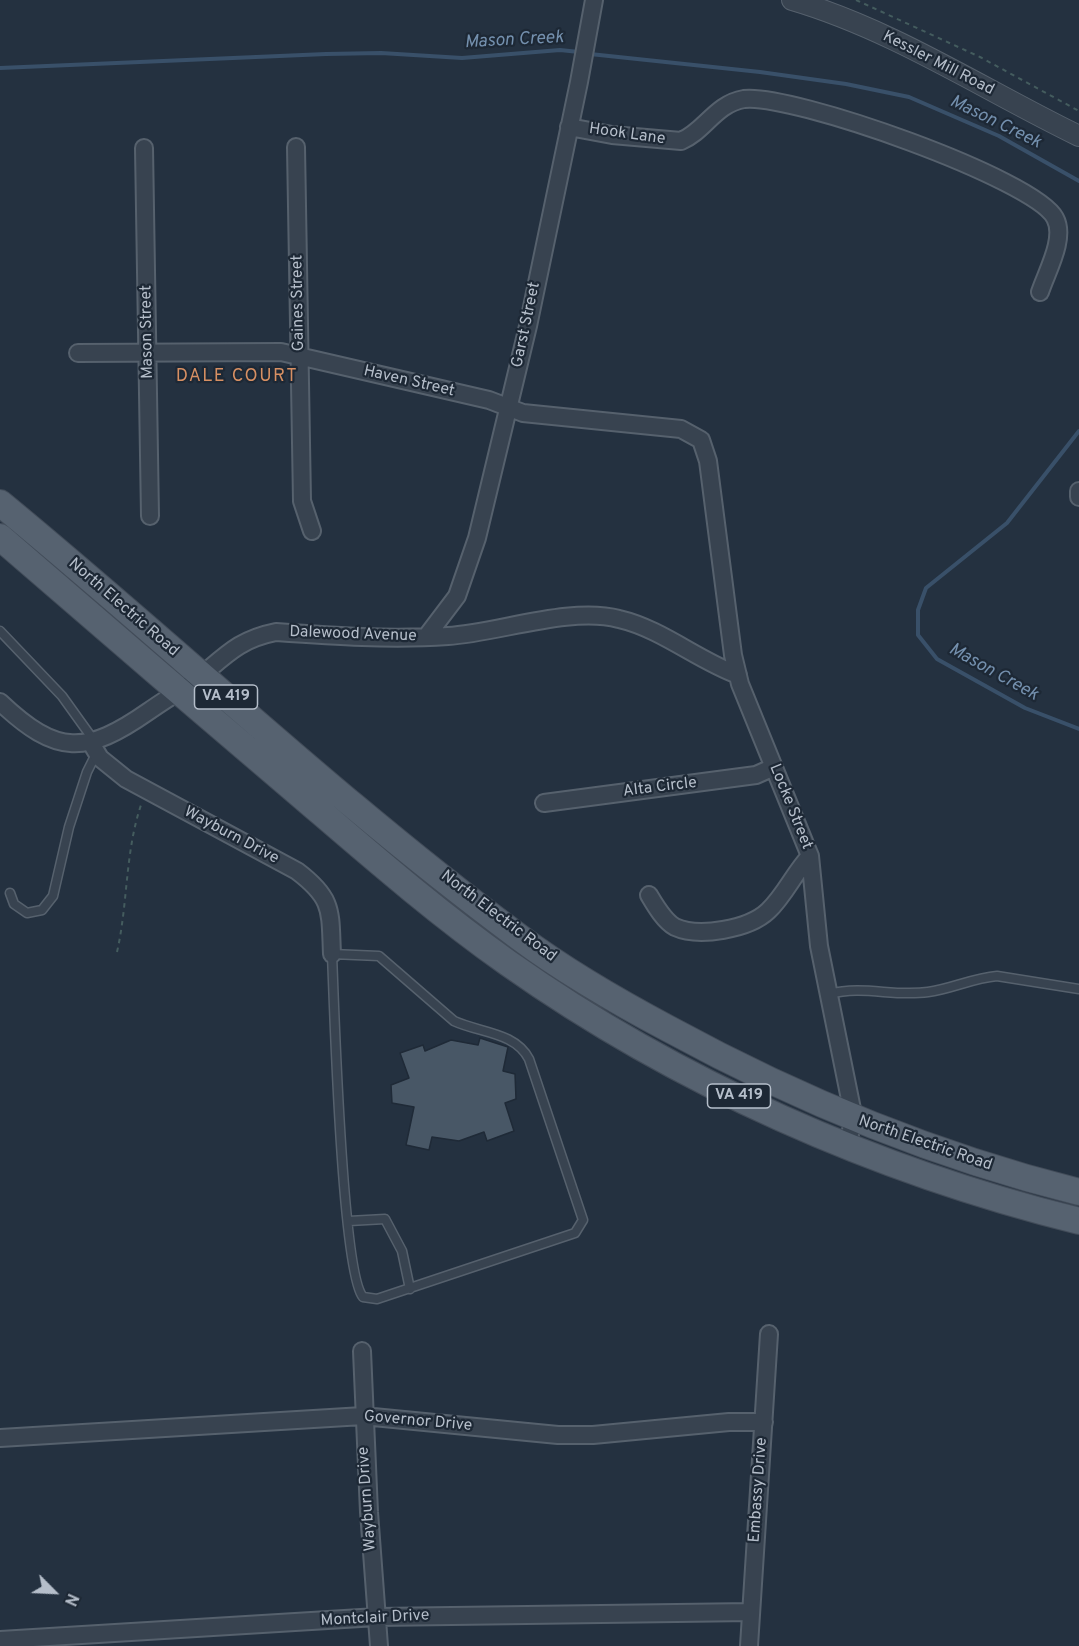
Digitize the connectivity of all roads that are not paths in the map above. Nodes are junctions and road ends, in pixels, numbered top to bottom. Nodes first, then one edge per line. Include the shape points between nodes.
1 (792, 0) edge
2 (593, 8) edge
3 (569, 127) junction
4 (1079, 136) edge
5 (296, 147) dead end
6 (144, 148) dead end
7 (1040, 292) dead end
8 (148, 352) junction
9 (78, 353) dead end
10 (300, 357) junction
11 (508, 408) junction
12 (710, 472) joint
13 (1079, 491) edge
14 (1079, 497) edge
15 (0, 503) edge
16 (150, 516) dead end
17 (312, 531) dead end
18 (0, 537) edge
19 (0, 631) edge
20 (426, 637) junction
21 (738, 675) junction
22 (201, 676) junction
23 (179, 692) junction
24 (0, 702) edge
25 (94, 746) junction
26 (774, 767) junction
27 (544, 802) dead end
28 (810, 856) junction
29 (10, 893) dead end
30 (649, 895) dead end
31 (332, 954) junction
32 (1079, 989) edge
33 (829, 994) junction
34 (854, 1119) junction
35 (847, 1145) junction
36 (1079, 1192) edge
37 (349, 1221) junction
38 (1079, 1221) edge
39 (410, 1288) junction
40 (769, 1334) dead end
41 (362, 1351) dead end
42 (363, 1416) junction
43 (764, 1422) junction
44 (0, 1438) edge
45 (751, 1612) junction
46 (377, 1617) junction
47 (0, 1640) edge
48 (379, 1646) edge
49 (749, 1646) edge

1 - 4 street, Kessler Mill Road via 890,38
2 - 3 street, Garst Street
3 - 7 street, Hook Lane via 675,142 684,140 728,104 754,99 783,102 834,116 1008,184 1048,208 1060,228 1059,239
3 - 11 street, Garst Street
5 - 10 street, Gaines Street
6 - 8 street, Mason Street
8 - 9 street, Haven Street
8 - 10 street, Haven Street via 281,352
8 - 16 street, Mason Street
10 - 11 street, Haven Street via 489,400
10 - 17 street, Gaines Street via 303,501
11 - 12 street, Haven Street via 681,429 701,440
11 - 20 street, Garst Street via 466,574 446,613
12 - 21 street, Locke Street
13 - 14 street
15 - 22 main road, North Electric Road / VA 419
18 - 23 main road, North Electric Road / VA 419
19 - 25 lane via 62,696
20 - 21 street, Dalewood Avenue via 606,616 643,627
20 - 22 street, Dalewood Avenue via 276,632 243,641
21 - 26 street, Locke Street
22 - 23 street, Dalewood Avenue
22 - 34 main road, North Electric Road / VA 419 via 521,939 693,1043
23 - 25 street, Dalewood Avenue
23 - 35 main road, North Electric Road / VA 419 via 430,906 511,965 690,1072
24 - 25 street, Dalewood Avenue via 47,737
25 - 29 lane via 69,826 53,896 42,910 27,913 14,904
25 - 31 street, Wayburn Drive via 114,771 311,882 325,897
26 - 27 street, Alta Circle via 756,775
26 - 28 street, Locke Street
28 - 30 street via 768,912 733,928 676,927
28 - 33 street, Locke Street via 819,946
31 - 37 lane
31 - 39 lane via 379,956 454,1021 523,1047 583,1220 571,1234
32 - 33 lane via 997,976 928,992 860,988
33 - 34 street, Locke Street
34 - 35 street, Locke Street
34 - 36 main road, North Electric Road / VA 419 via 977,1163
35 - 38 main road, North Electric Road / VA 419 via 981,1194
37 - 39 lane via 385,1219 402,1251
37 - 39 lane via 356,1285 363,1297 377,1299
40 - 43 street, Embassy Drive
41 - 42 street, Wayburn Drive
42 - 43 street, Governor Drive via 558,1435
42 - 44 street, Governor Drive
42 - 46 street, Wayburn Drive
43 - 45 street, Embassy Drive
45 - 46 street, Montclair Drive
45 - 49 street, Embassy Drive
46 - 47 street, Montclair Drive
46 - 48 street, Wayburn Drive

